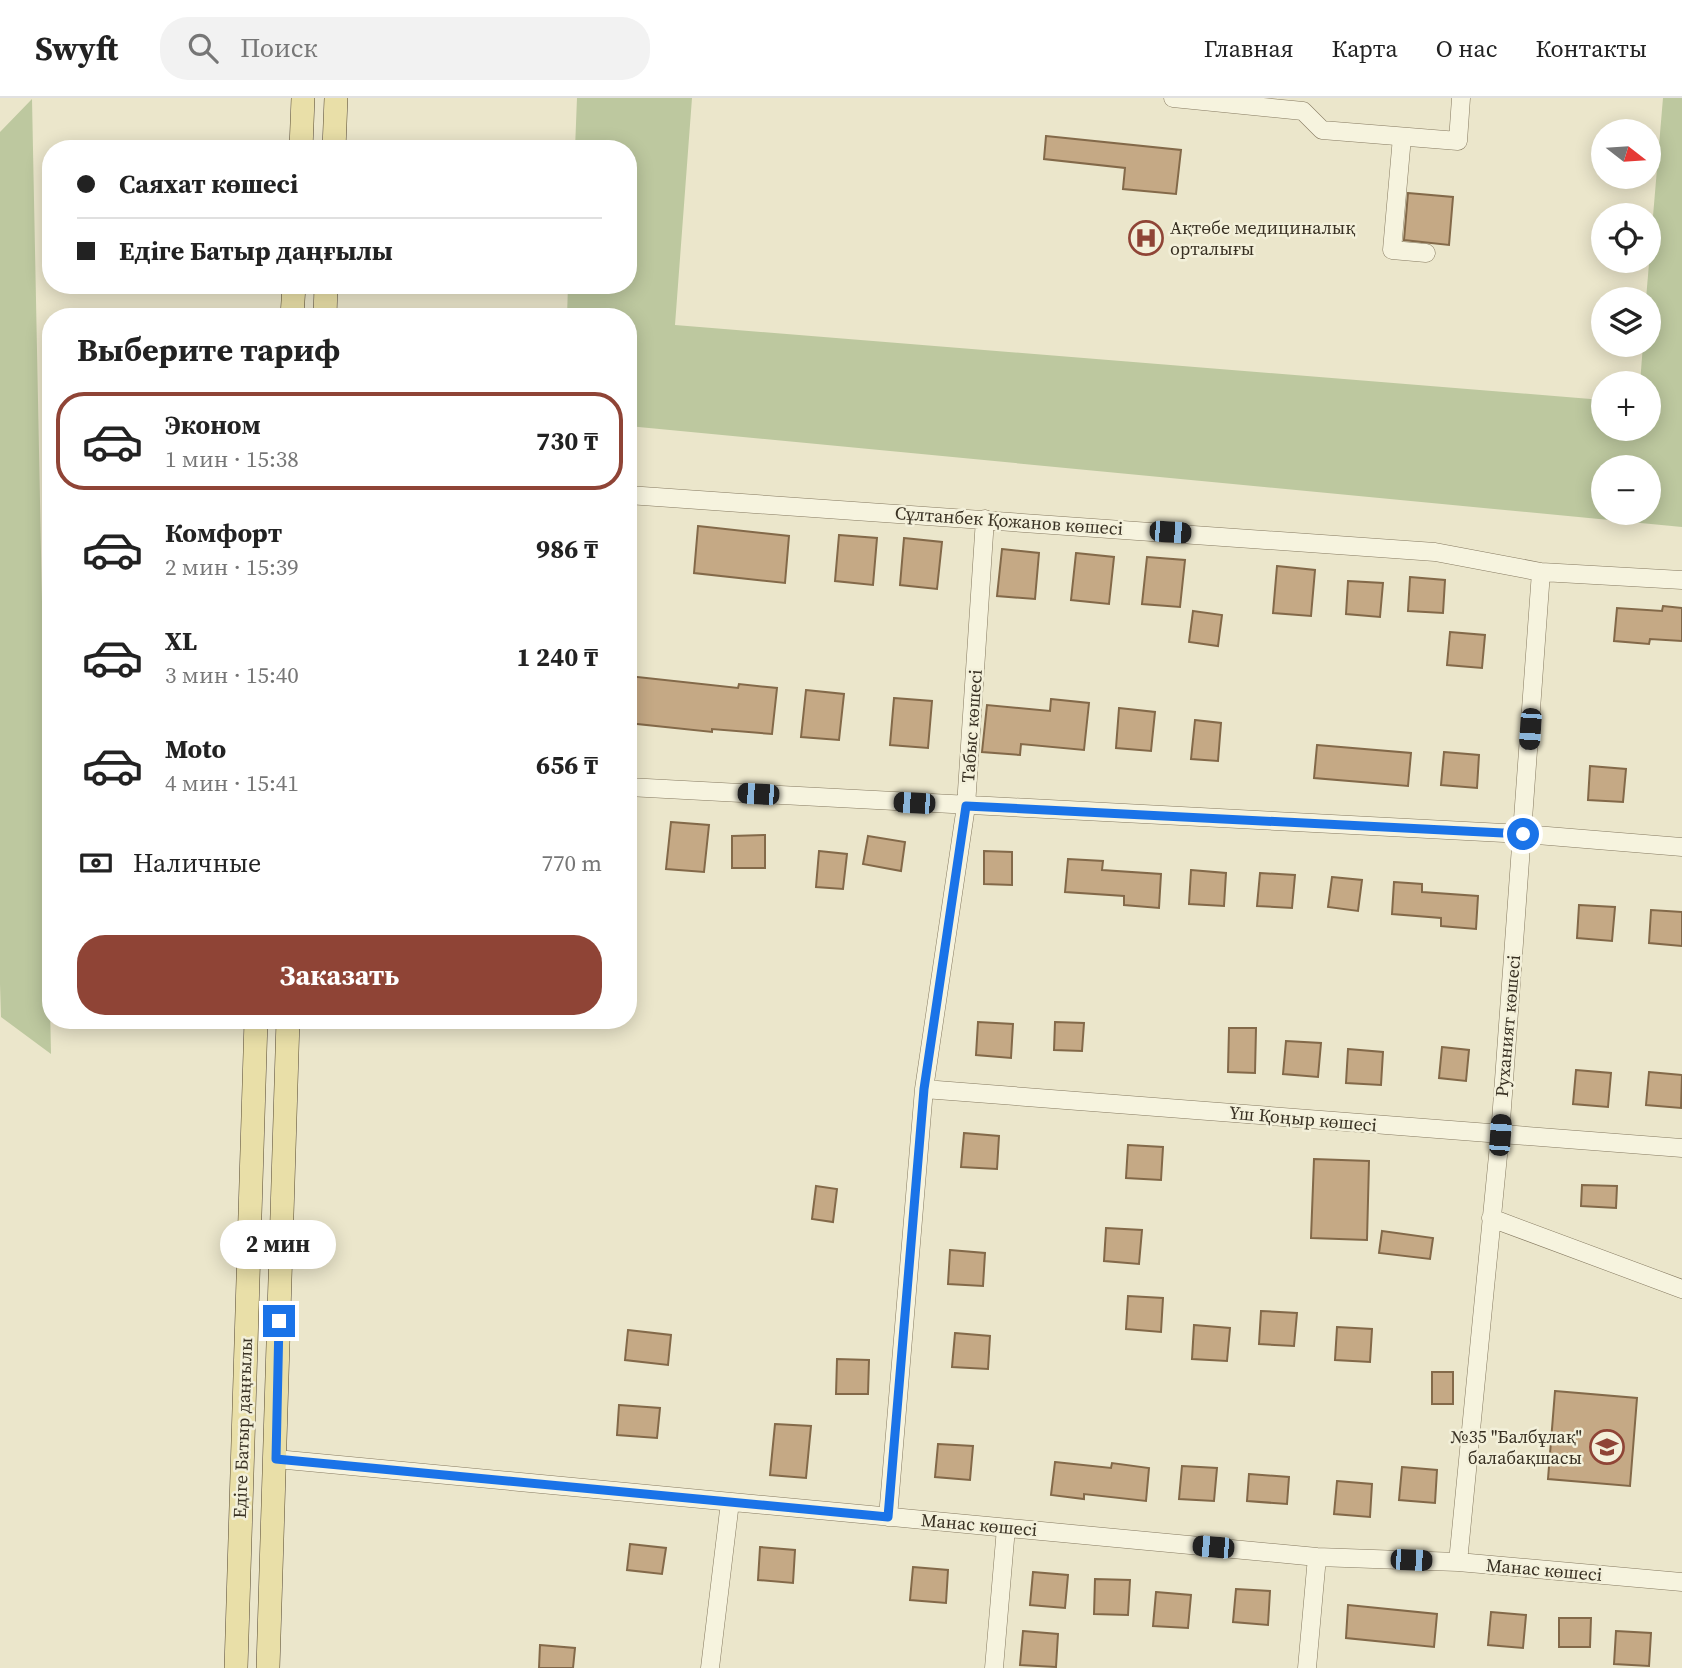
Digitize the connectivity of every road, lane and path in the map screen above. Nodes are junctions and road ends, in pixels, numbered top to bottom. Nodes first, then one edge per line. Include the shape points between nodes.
1 (303, 98) edge
2 (336, 98) edge
3 (1173, 98) edge
4 (1461, 98) edge
5 (1304, 105) edge
6 (1402, 137) junction
7 (301, 140) edge
8 (334, 140) edge
9 (1426, 253) dead end
10 (637, 496) edge
11 (985, 519) junction
12 (1541, 572) junction
13 (1682, 580) edge
14 (637, 788) edge
15 (966, 806) junction
16 (1523, 834) junction
17 (1682, 847) edge
18 (256, 1029) edge
19 (288, 1029) edge
20 (924, 1089) junction
21 (1500, 1135) junction
22 (1682, 1148) edge
23 (1491, 1218) junction
24 (1682, 1289) edge
25 (276, 1459) junction
26 (730, 1502) junction
27 (888, 1517) junction
28 (1006, 1528) junction
29 (1317, 1557) junction
30 (1458, 1562) junction
31 (1682, 1582) edge
32 (236, 1668) edge
33 (268, 1668) edge
34 (710, 1668) edge
35 (995, 1668) edge
36 (1307, 1668) edge

1 - 7 main road
2 - 8 main road
3 - 5 street
4 - 6 street via 1458,141
5 - 6 street via 1322,130
6 - 9 street via 1392,250
10 - 11 street, Сұлтанбек Қожанов көшесі
11 - 12 street, Сұлтанбек Қожанов көшесі via 1435,552
11 - 15 street, Табыс көшесі
12 - 13 street, Сұлтанбек Қожанов көшесі
12 - 16 street, Руханият көшесі
14 - 15 street
15 - 16 street
15 - 20 street, Табыс көшесі
16 - 17 street
16 - 21 street, Руханият көшесі
18 - 32 main road, Едіге Батыр даңғылы
19 - 25 main road, Едіге Батыр даңғылы
20 - 21 street, Үш Қоңыр көшесі
20 - 27 street, Табыс көшесі
21 - 22 street, Үш Қоңыр көшесі
21 - 23 street, Руханият көшесі
23 - 24 street
23 - 30 street, Руханият көшесі
25 - 26 street, Манас көшесі
25 - 33 main road, Едіге Батыр даңғылы
26 - 27 street, Манас көшесі
26 - 34 street
27 - 28 street, Манас көшесі
28 - 29 street, Манас көшесі
28 - 35 street
29 - 30 street, Манас көшесі
29 - 36 street
30 - 31 street, Манас көшесі

